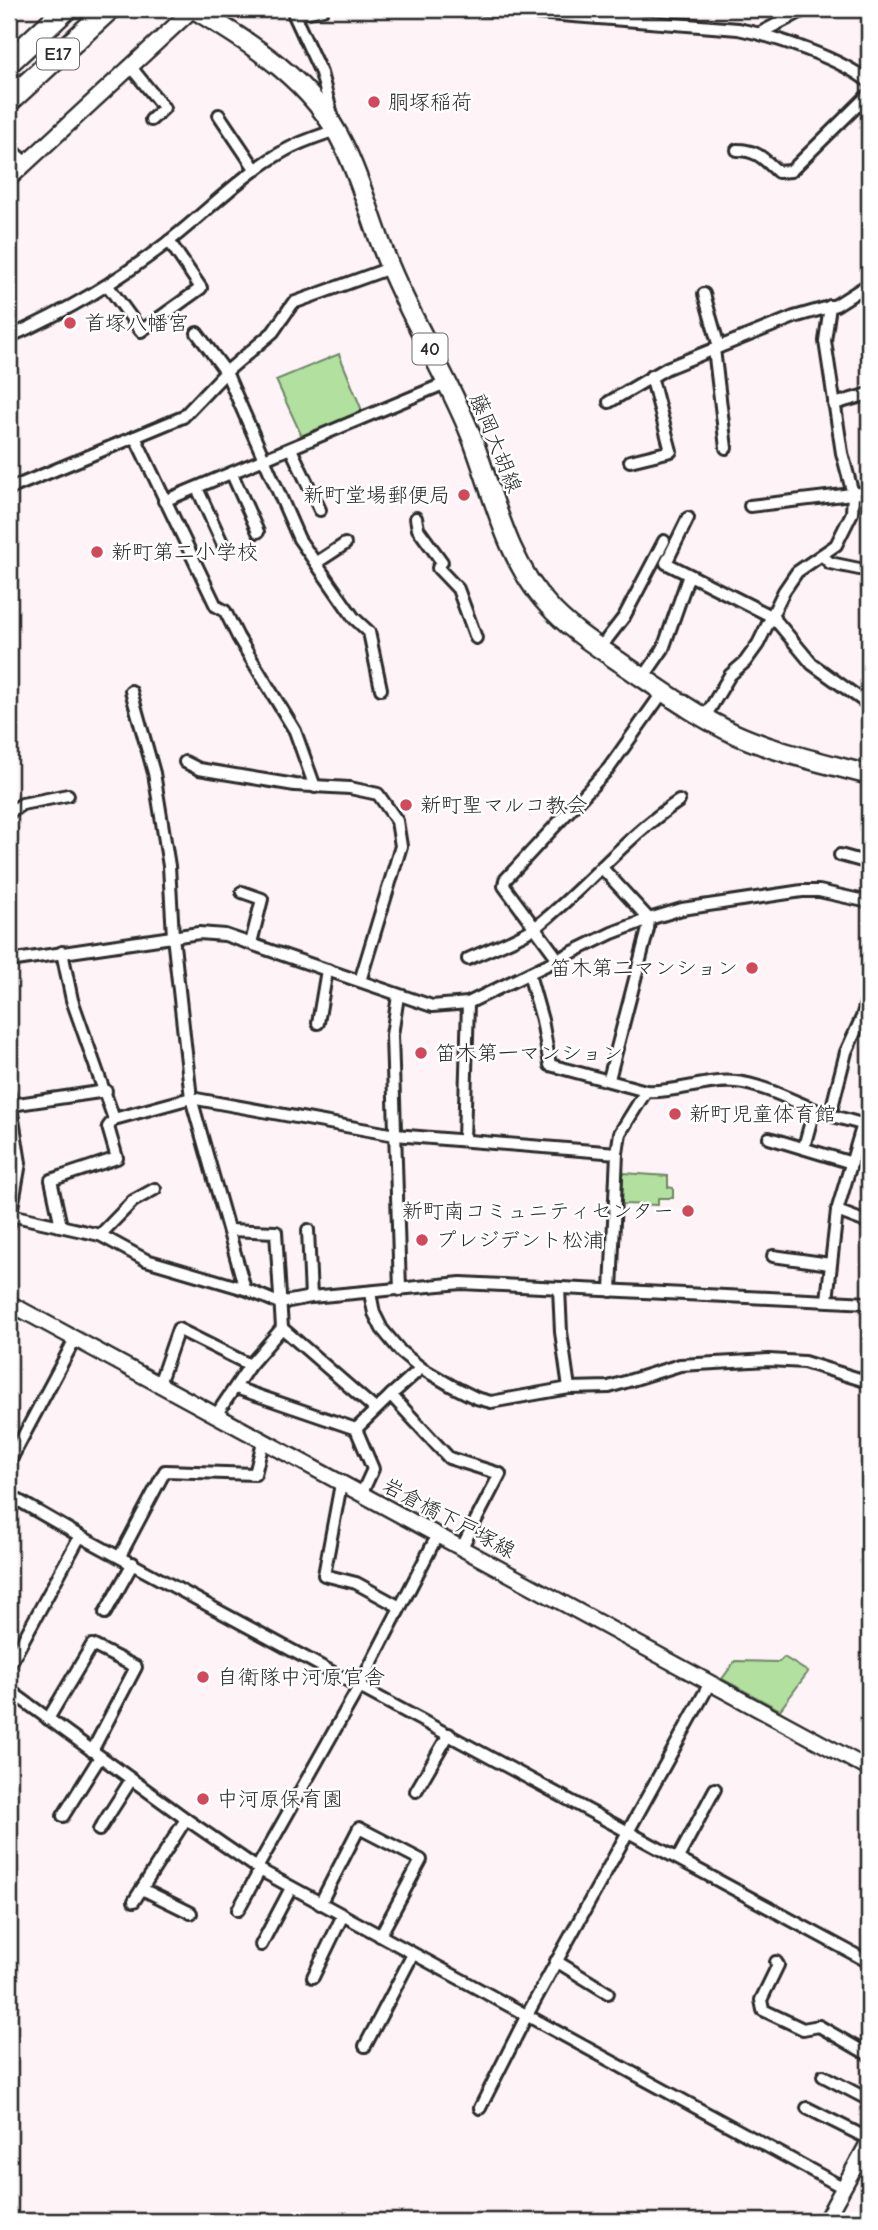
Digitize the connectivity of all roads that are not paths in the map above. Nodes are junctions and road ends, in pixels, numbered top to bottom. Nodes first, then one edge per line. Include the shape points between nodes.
1 (60, 9) edge
2 (66, 9) edge
3 (109, 9) edge
4 (194, 9) edge
5 (323, 9) edge
6 (484, 9) edge
7 (806, 9) edge
8 (291, 12) edge
9 (607, 13) edge
10 (760, 33) junction
11 (9, 61) edge
12 (130, 66) junction
13 (869, 82) edge
14 (869, 94) edge
15 (9, 101) edge
16 (219, 116) dead end
17 (151, 120) dead end
18 (336, 130) junction
19 (9, 148) edge
20 (737, 150) dead end
21 (25, 162) junction
22 (256, 170) junction
23 (9, 179) edge
24 (169, 241) junction
25 (390, 268) junction
26 (869, 284) edge
27 (108, 286) junction
28 (704, 293) dead end
29 (830, 306) junction
30 (197, 332) dead end
31 (9, 337) edge
32 (717, 348) junction
33 (226, 372) junction
34 (651, 376) junction
35 (446, 383) junction
36 (869, 394) edge
37 (610, 402) dead end
38 (834, 404) junction
39 (135, 437) junction
40 (726, 448) dead end
41 (291, 449) junction
42 (264, 459) junction
43 (630, 461) dead end
44 (232, 474) junction
45 (197, 488) junction
46 (9, 489) edge
47 (869, 492) edge
48 (853, 494) junction
49 (164, 501) junction
50 (750, 506) dead end
51 (320, 510) dead end
52 (416, 518) dead end
53 (688, 518) dead end
54 (258, 532) dead end
55 (664, 541) dead end
56 (345, 544) dead end
57 (225, 549) dead end
58 (822, 555) junction
59 (316, 563) junction
60 (869, 570) edge
61 (689, 575) junction
62 (773, 617) junction
63 (475, 638) dead end
64 (600, 648) junction
65 (643, 678) junction
66 (381, 689) dead end
67 (131, 691) dead end
68 (663, 691) junction
69 (869, 705) edge
70 (705, 717) junction
71 (185, 762) dead end
72 (869, 775) edge
73 (315, 787) junction
74 (68, 795) dead end
75 (679, 801) dead end
76 (9, 802) edge
77 (22, 804) junction
78 (9, 813) edge
79 (840, 855) dead end
80 (869, 863) edge
81 (602, 868) junction
82 (242, 892) dead end
83 (869, 902) edge
84 (649, 919) junction
85 (535, 928) junction
86 (173, 936) junction
87 (251, 943) junction
88 (62, 953) junction
89 (468, 959) dead end
90 (558, 959) junction
91 (9, 961) edge
92 (327, 970) junction
93 (529, 974) junction
94 (360, 981) junction
95 (869, 993) edge
96 (398, 996) junction
97 (468, 1003) junction
98 (866, 1017) edge
99 (318, 1023) dead end
100 (609, 1079) junction
101 (106, 1091) junction
102 (646, 1091) junction
103 (191, 1098) junction
104 (10, 1100) edge
105 (814, 1110) junction
106 (830, 1115) junction
107 (114, 1119) junction
108 (866, 1125) edge
109 (395, 1135) junction
110 (769, 1138) dead end
111 (464, 1140) junction
112 (804, 1147) junction
113 (617, 1153) junction
114 (852, 1163) junction
115 (155, 1189) dead end
116 (837, 1211) junction
117 (10, 1220) edge
118 (869, 1223) edge
119 (61, 1226) junction
120 (230, 1230) junction
121 (309, 1230) dead end
122 (100, 1235) junction
123 (773, 1256) dead end
124 (830, 1264) junction
125 (559, 1288) junction
126 (245, 1289) junction
127 (400, 1290) junction
128 (611, 1291) junction
129 (370, 1293) junction
130 (311, 1297) junction
131 (827, 1300) junction
132 (9, 1303) edge
133 (279, 1303) junction
134 (869, 1303) edge
135 (282, 1328) junction
136 (75, 1339) junction
137 (250, 1365) junction
138 (421, 1368) junction
139 (869, 1382) edge
140 (159, 1384) junction
141 (236, 1388) junction
142 (569, 1388) junction
143 (391, 1395) junction
144 (375, 1409) junction
145 (216, 1415) junction
146 (356, 1429) junction
147 (263, 1442) junction
148 (9, 1463) edge
149 (341, 1484) junction
150 (9, 1495) edge
151 (361, 1495) junction
152 (80, 1536) junction
153 (438, 1536) junction
154 (461, 1549) junction
155 (120, 1556) junction
156 (132, 1563) junction
157 (400, 1607) junction
158 (105, 1613) dead end
159 (9, 1666) edge
160 (710, 1683) junction
161 (360, 1685) junction
162 (9, 1690) edge
163 (48, 1719) junction
164 (449, 1734) junction
165 (96, 1754) junction
166 (869, 1769) edge
167 (131, 1780) junction
168 (715, 1789) dead end
169 (416, 1791) dead end
170 (63, 1816) dead end
171 (186, 1819) junction
172 (99, 1830) dead end
173 (629, 1831) junction
174 (678, 1858) junction
175 (259, 1869) junction
176 (291, 1888) junction
177 (142, 1889) junction
178 (134, 1901) dead end
179 (320, 1904) junction
180 (238, 1910) dead end
181 (191, 1913) dead end
182 (343, 1915) junction
183 (380, 1936) junction
184 (261, 1945) dead end
185 (413, 1954) junction
186 (556, 1961) junction
187 (776, 1962) dead end
188 (869, 1962) edge
189 (313, 1977) dead end
190 (608, 1993) dead end
191 (527, 2015) junction
192 (365, 2046) dead end
193 (869, 2055) edge
194 (823, 2076) dead end
195 (869, 2100) edge
196 (480, 2108) dead end
197 (807, 2108) dead end
198 (869, 2142) edge
199 (844, 2188) junction
200 (826, 2221) edge

1 - 11 highway
2 - 11 highway, E17
3 - 15 highway, E17
4 - 12 street
4 - 18 main road, 藤岡大胡線 / 40 via 282,68
5 - 8 street
6 - 9 street via 561,16
7 - 10 street
8 - 18 street via 321,73
9 - 10 street via 627,21
10 - 13 street via 837,62
12 - 17 street via 164,108
12 - 21 street
14 - 20 street via 791,171 778,172 761,155
16 - 22 street
18 - 22 street via 286,150
18 - 25 main road, 藤岡大胡線 / 40
19 - 21 street
21 - 23 street
22 - 24 street
24 - 27 street
24 - 27 street via 201,288 141,331
25 - 33 street via 293,303 273,332
25 - 35 main road, 藤岡大胡線 / 40
26 - 29 street
27 - 31 street
28 - 32 street
29 - 32 street
29 - 38 street via 825,341
30 - 33 street
32 - 34 street
32 - 40 street
33 - 39 street via 183,417
33 - 42 street
34 - 37 street
34 - 43 street via 671,451
35 - 41 street
35 - 64 main road, 藤岡大胡線 / 40 via 511,544 534,588 548,606
36 - 38 street
38 - 48 street
39 - 46 street
39 - 49 street
41 - 42 street
41 - 51 street
42 - 44 street
42 - 59 street via 299,539
44 - 45 street
44 - 54 street
45 - 49 street
45 - 57 street
47 - 48 street
48 - 50 street
48 - 58 street via 846,527 836,545
49 - 73 street via 216,606 225,611 295,731
52 - 63 street via 418,529 458,589
53 - 61 street via 666,563
55 - 64 street via 624,617
56 - 59 street
58 - 60 street via 830,563
58 - 62 street via 797,572
59 - 66 street via 369,632
61 - 62 street
61 - 65 street via 663,649
62 - 69 street via 812,664
62 - 70 street via 746,662 730,674
64 - 65 main road, 藤岡大胡線 / 40
65 - 68 main road, 藤岡大胡線 / 40
67 - 86 street via 154,773 169,866
68 - 70 main road, 藤岡大胡線 / 40
68 - 85 street via 609,768 505,880 504,886
70 - 72 main road, 藤岡大胡線 / 40 via 764,745
71 - 73 street via 199,769
73 - 94 street via 378,794 397,821 401,846
74 - 77 street
75 - 81 street via 652,819
76 - 77 street
77 - 78 street
79 - 80 street
81 - 84 street
81 - 85 street
82 - 87 street via 262,899
83 - 84 street via 802,891 682,909
84 - 90 street
84 - 100 street
85 - 89 street
85 - 90 street
86 - 87 street via 212,934
86 - 88 street
86 - 103 street
87 - 92 street
88 - 91 street
88 - 101 street via 72,1000
90 - 93 street
92 - 94 street
92 - 99 street
93 - 97 street
93 - 100 street via 550,1065
94 - 96 street
95 - 98 street
96 - 97 street via 432,1006
96 - 109 street via 392,1035
97 - 111 street
98 - 106 street via 846,1052
100 - 102 street
101 - 104 street
101 - 107 street
102 - 105 street via 738,1082
102 - 113 street via 620,1133
103 - 107 street
103 - 109 street
103 - 120 street
104 - 117 street via 20,1163
105 - 106 street
105 - 112 street
106 - 108 street
107 - 119 street via 108,1127 117,1158 51,1180
108 - 114 street
109 - 111 street
109 - 127 street
110 - 112 street
111 - 113 street
112 - 114 street
113 - 128 street
114 - 116 street
115 - 122 street via 133,1201
116 - 118 street
116 - 124 street
117 - 119 street
119 - 122 street
120 - 126 street
120 - 133 street via 276,1232
121 - 130 street
122 - 126 street via 146,1260
123 - 124 street
124 - 131 street
125 - 127 street via 461,1283
125 - 128 street
125 - 142 street
126 - 133 street
127 - 129 street
128 - 131 street
129 - 130 street
129 - 138 street via 382,1329
130 - 133 street
131 - 134 street
132 - 136 street, 岩倉橋下戸塚線
133 - 135 street
135 - 137 street
135 - 144 street
136 - 140 street, 岩倉橋下戸塚線
136 - 148 street
137 - 140 street via 178,1329
137 - 141 street
138 - 142 street via 491,1402
138 - 143 street
139 - 142 street via 804,1362 769,1360 680,1365 609,1387
140 - 145 street, 岩倉橋下戸塚線
141 - 145 street
141 - 146 street
143 - 144 street
143 - 154 street via 449,1458 500,1474
144 - 146 street
145 - 147 street, 岩倉橋下戸塚線
146 - 151 street via 373,1469
147 - 149 street, 岩倉橋下戸塚線
147 - 155 street via 255,1474 165,1471
149 - 151 street, 岩倉橋下戸塚線
149 - 157 street via 324,1575 356,1583
150 - 152 street
151 - 153 street, 岩倉橋下戸塚線
152 - 155 street
152 - 159 street
153 - 154 street, 岩倉橋下戸塚線
153 - 157 street
154 - 160 street, 岩倉橋下戸塚線
155 - 156 street
156 - 158 street
156 - 161 street
157 - 161 street
160 - 166 street, 岩倉橋下戸塚線
160 - 173 street
161 - 164 street
161 - 175 street
162 - 163 street
163 - 165 street
163 - 165 street via 92,1645 136,1667
164 - 169 street
164 - 173 street
165 - 167 street
165 - 170 street
167 - 171 street
167 - 172 street
168 - 174 street
171 - 175 street
171 - 177 street
173 - 174 street
173 - 186 street
174 - 188 street
175 - 176 street
175 - 180 street
176 - 179 street
176 - 184 street
177 - 178 street
177 - 181 street
179 - 182 street
179 - 183 street via 359,1828 421,1860
182 - 183 street
182 - 189 street
183 - 185 street
185 - 191 street
185 - 192 street
186 - 190 street
186 - 191 street
187 - 193 street via 761,2000 763,2010 803,2029 819,2026
191 - 196 street
191 - 199 street
194 - 195 street
197 - 198 street
198 - 199 street
199 - 200 street

